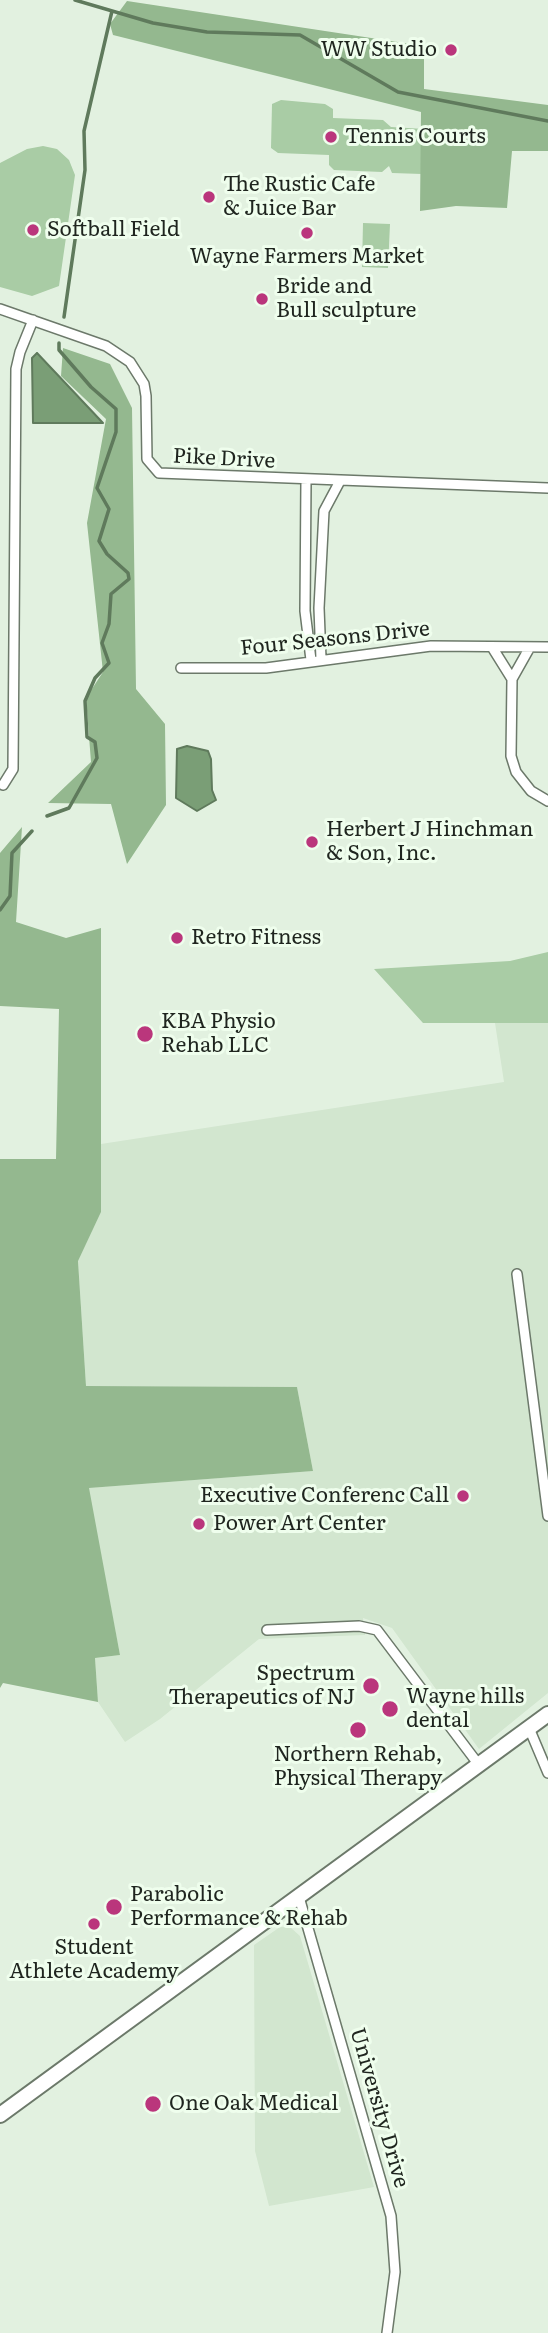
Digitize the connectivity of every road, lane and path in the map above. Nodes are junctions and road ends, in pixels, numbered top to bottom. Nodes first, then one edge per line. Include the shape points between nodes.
1 (0, 309) edge
2 (33, 320) junction
3 (306, 480) junction
4 (340, 481) junction
5 (548, 488) edge
6 (323, 552) junction
7 (306, 553) junction
8 (492, 647) junction
9 (530, 647) junction
10 (548, 648) edge
11 (316, 659) junction
12 (181, 668) dead end
13 (512, 680) junction
14 (4, 785) dead end
15 (548, 801) edge
16 (517, 1274) dead end
17 (548, 1516) edge
18 (267, 1630) dead end
19 (548, 1714) edge
20 (529, 1728) junction
21 (479, 1765) junction
22 (548, 1773) edge
23 (299, 1896) junction
24 (0, 2115) edge
25 (387, 2333) edge

1 - 2 street, Pike Drive
2 - 3 street, Pike Drive via 106,346 130,362 144,384 147,459 159,473
2 - 14 street via 16,369 13,769
3 - 4 street, Pike Drive
3 - 7 street
4 - 5 street, Pike Drive
4 - 6 street via 324,510
6 - 7 street
6 - 11 street
7 - 11 street via 305,611
8 - 9 street, Four Seasons Drive
8 - 11 street, Four Seasons Drive via 431,646
8 - 13 street
9 - 10 street, Four Seasons Drive
9 - 13 street
11 - 12 street, Four Seasons Drive via 266,668
13 - 15 street via 511,755 516,772 531,791
16 - 17 street
18 - 21 street via 359,1626 377,1630
19 - 20 main road
20 - 21 main road
20 - 22 street
21 - 23 main road
23 - 24 main road
23 - 25 street, University Drive via 391,2216 395,2272

